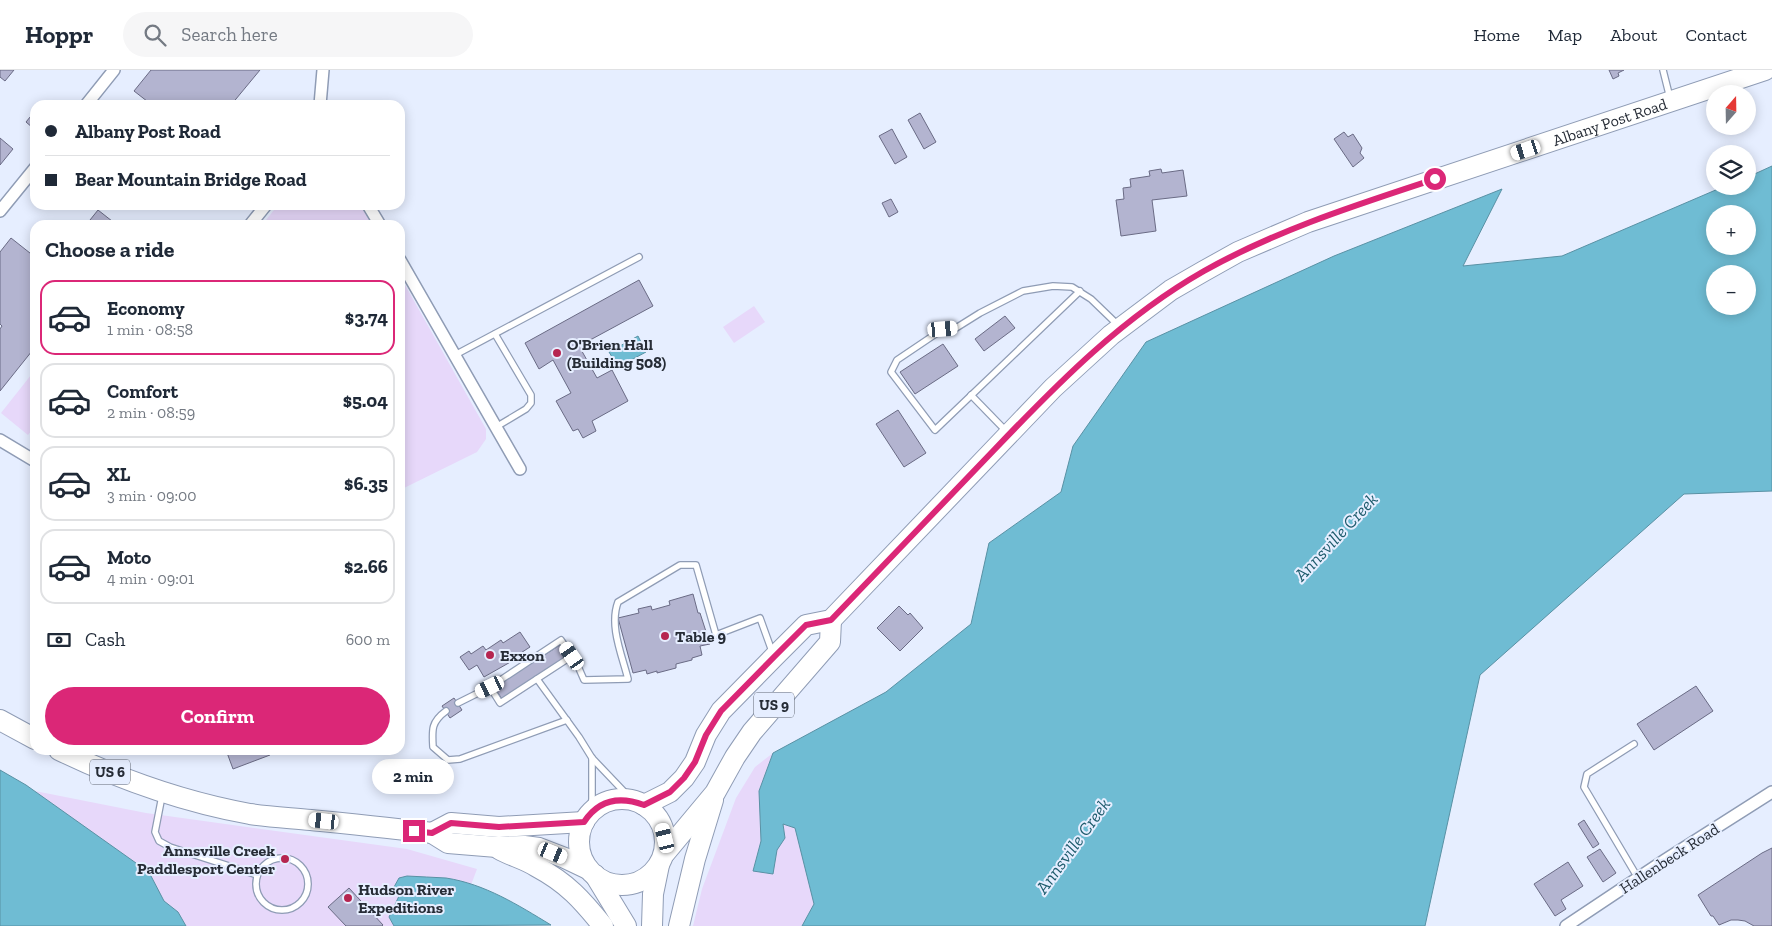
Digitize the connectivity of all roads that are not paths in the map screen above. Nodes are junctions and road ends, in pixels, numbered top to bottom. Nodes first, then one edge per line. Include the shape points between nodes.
1 (114, 70) edge
2 (323, 70) edge
3 (1663, 70) edge
4 (1765, 70) edge
5 (90, 100) edge
6 (320, 100) edge
7 (1672, 102) junction
8 (30, 174) edge
9 (262, 210) edge
10 (0, 211) edge
11 (254, 220) edge
12 (639, 257) dead end
13 (405, 269) edge
14 (1080, 291) junction
15 (1120, 328) junction
16 (495, 334) junction
17 (455, 356) junction
18 (972, 395) junction
19 (496, 427) junction
20 (1009, 434) junction
21 (0, 440) edge
22 (30, 458) edge
23 (520, 469) dead end
24 (831, 620) junction
25 (572, 656) junction
26 (774, 657) junction
27 (537, 679) junction
28 (490, 687) junction
29 (458, 703) dead end
30 (446, 711) dead end
31 (0, 720) edge
32 (567, 720) junction
33 (30, 735) edge
34 (1634, 744) dead end
35 (69, 755) edge
36 (592, 758) junction
37 (163, 791) junction
38 (1772, 792) edge
39 (715, 793) junction
40 (638, 803) junction
41 (587, 818) junction
42 (432, 833) junction
43 (497, 848) junction
44 (662, 859) junction
45 (592, 872) junction
46 (258, 875) junction
47 (1638, 878) junction
48 (603, 926) edge
49 (626, 926) edge
50 (652, 926) edge
51 (679, 926) edge
52 (1566, 926) edge

1 - 5 street
2 - 6 street
3 - 7 lane
4 - 7 highway, Albany Post Road
7 - 15 highway, Albany Post Road via 1352,206 1282,233 1238,252 1171,290
8 - 10 street
9 - 11 street
12 - 16 lane
13 - 17 street
14 - 15 lane
14 - 18 lane
14 - 18 lane via 1053,286 1024,291 956,328 943,329 897,360 891,372 935,430
15 - 20 highway, Albany Post Road via 1060,381
16 - 17 lane
16 - 19 lane via 531,395 531,403 526,408
17 - 19 street
18 - 20 lane
19 - 23 street
20 - 24 highway, Albany Post Road
21 - 22 street
24 - 26 highway, US 9 via 806,625
24 - 39 highway, US 9 via 830,642 752,732
25 - 26 lane via 584,680 628,679 615,625 618,602 680,566 696,565 716,635 760,618
25 - 27 lane
25 - 28 lane via 561,640
26 - 40 highway, US 9 via 721,711 684,778 670,792
27 - 28 lane via 500,703
27 - 32 lane
28 - 29 lane
30 - 32 lane via 435,721 432,736 433,747 448,760 460,759
31 - 33 highway
32 - 36 lane
34 - 47 lane via 1587,774 1584,787
35 - 37 highway, US 6
36 - 40 lane
36 - 41 lane via 592,800
37 - 42 highway, US 6 via 251,814
37 - 46 lane via 155,832 159,841
38 - 47 street, Hallenbeck Road
39 - 44 highway
39 - 51 highway
40 - 41 highway, US 9 via 618,800 606,803
40 - 44 highway via 655,814 662,826 665,838
41 - 42 highway, US 6 via 499,827 451,823
41 - 45 highway via 579,850
42 - 43 highway, US 6 via 448,843
43 - 45 highway, US 6 via 539,848
43 - 48 highway, US 6 via 565,884
44 - 45 highway via 649,875 622,885 608,882
44 - 50 highway via 653,894
45 - 49 highway
46 - 46 lane via 258,893 269,906 287,910 302,901 306,894 308,877 291,859 267,862
47 - 52 street, Hallenbeck Road

